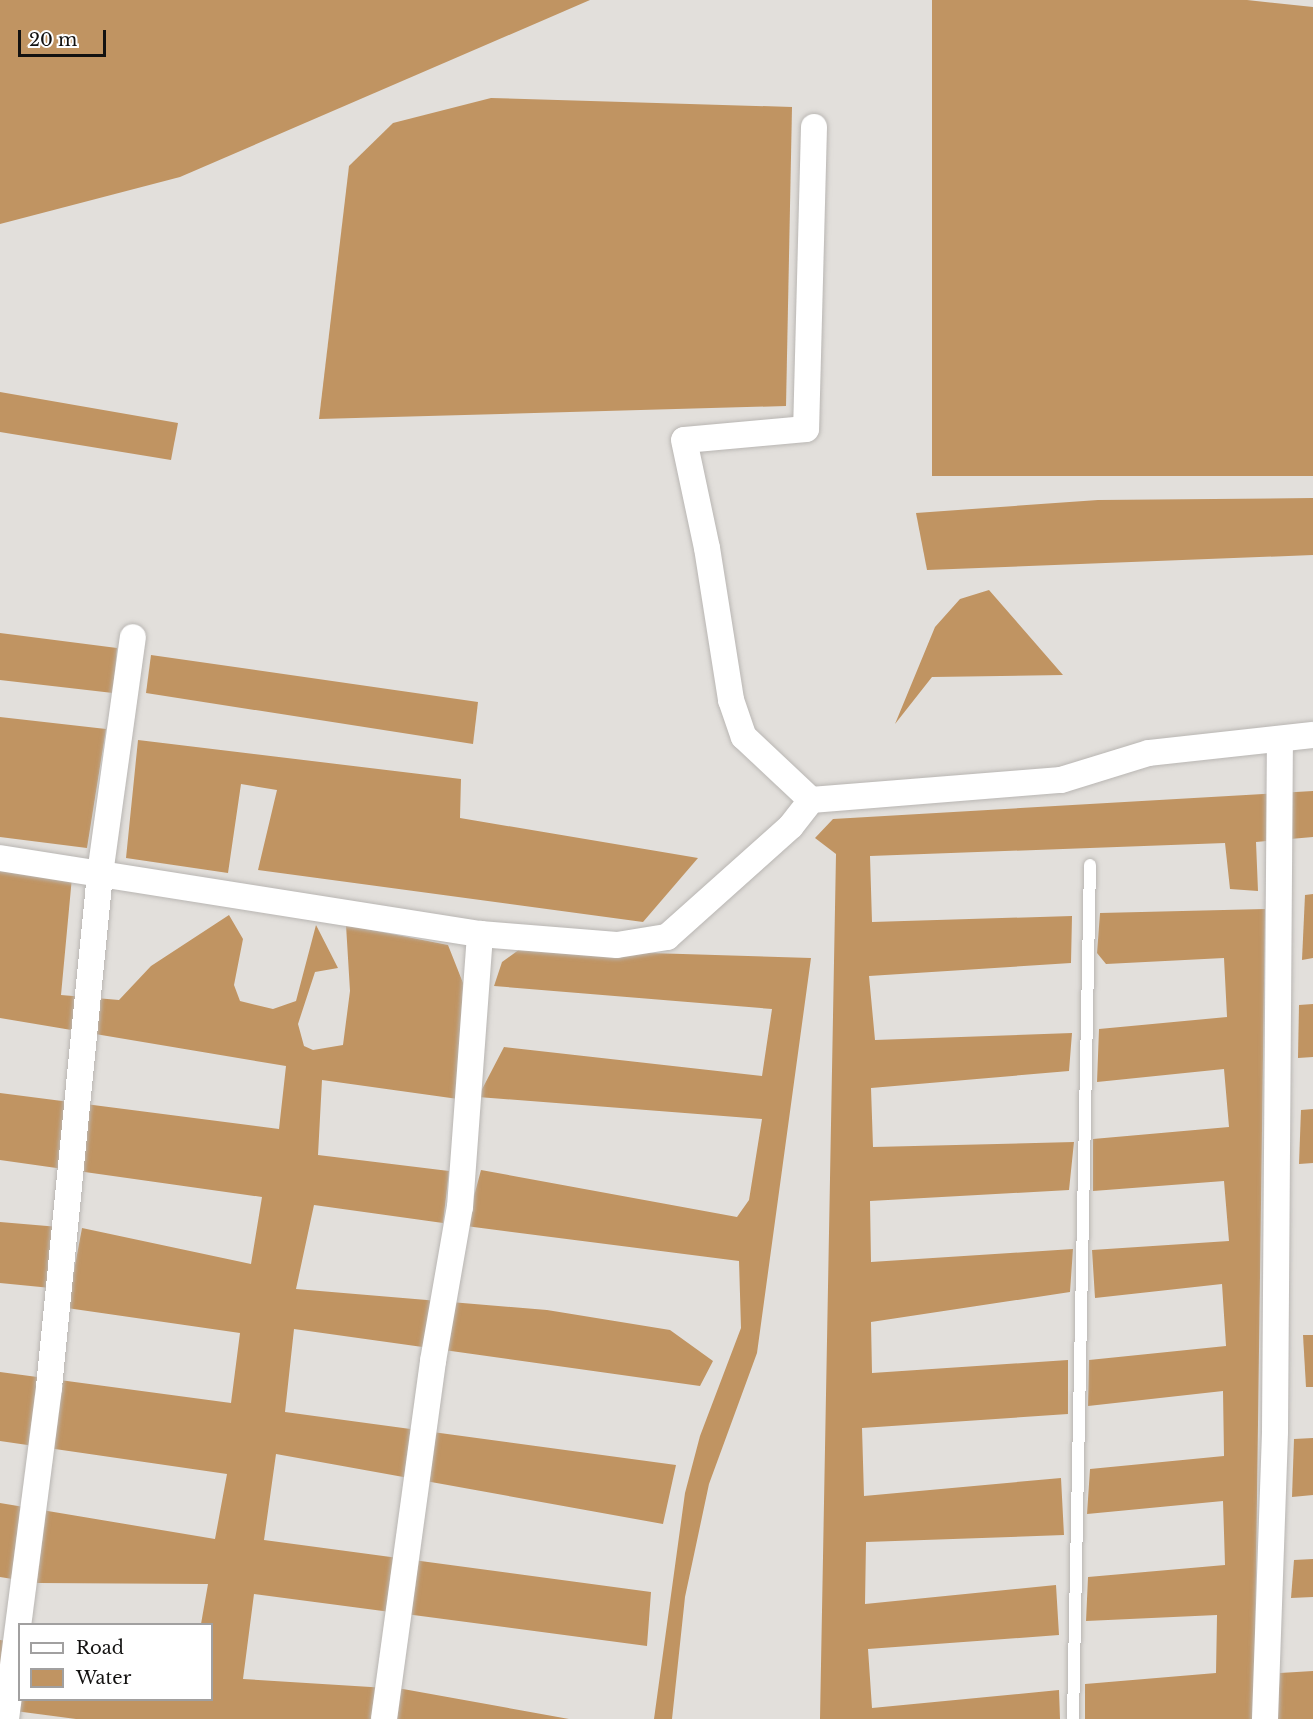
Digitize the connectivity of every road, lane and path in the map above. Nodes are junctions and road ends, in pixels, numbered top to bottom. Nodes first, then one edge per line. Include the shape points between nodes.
1 (814, 127) dead end
2 (133, 637) dead end
3 (1313, 735) edge
4 (1280, 739) junction
5 (812, 800) junction
6 (0, 858) edge
7 (1090, 865) dead end
8 (100, 874) junction
9 (480, 934) junction
10 (18, 1623) edge
11 (18, 1626) edge
12 (6, 1719) edge
13 (384, 1719) edge
14 (1073, 1719) edge
15 (1264, 1719) edge

1 - 5 street via 806,429 684,440 707,549 731,700 744,737
2 - 8 street
3 - 4 street
4 - 5 street via 1149,753 1061,780
4 - 15 street via 1275,1431
5 - 9 street via 791,826 667,937 617,945
6 - 8 street
7 - 14 lane
8 - 9 street
8 - 10 street via 49,1386
9 - 13 street via 460,1207 433,1361
11 - 12 street

